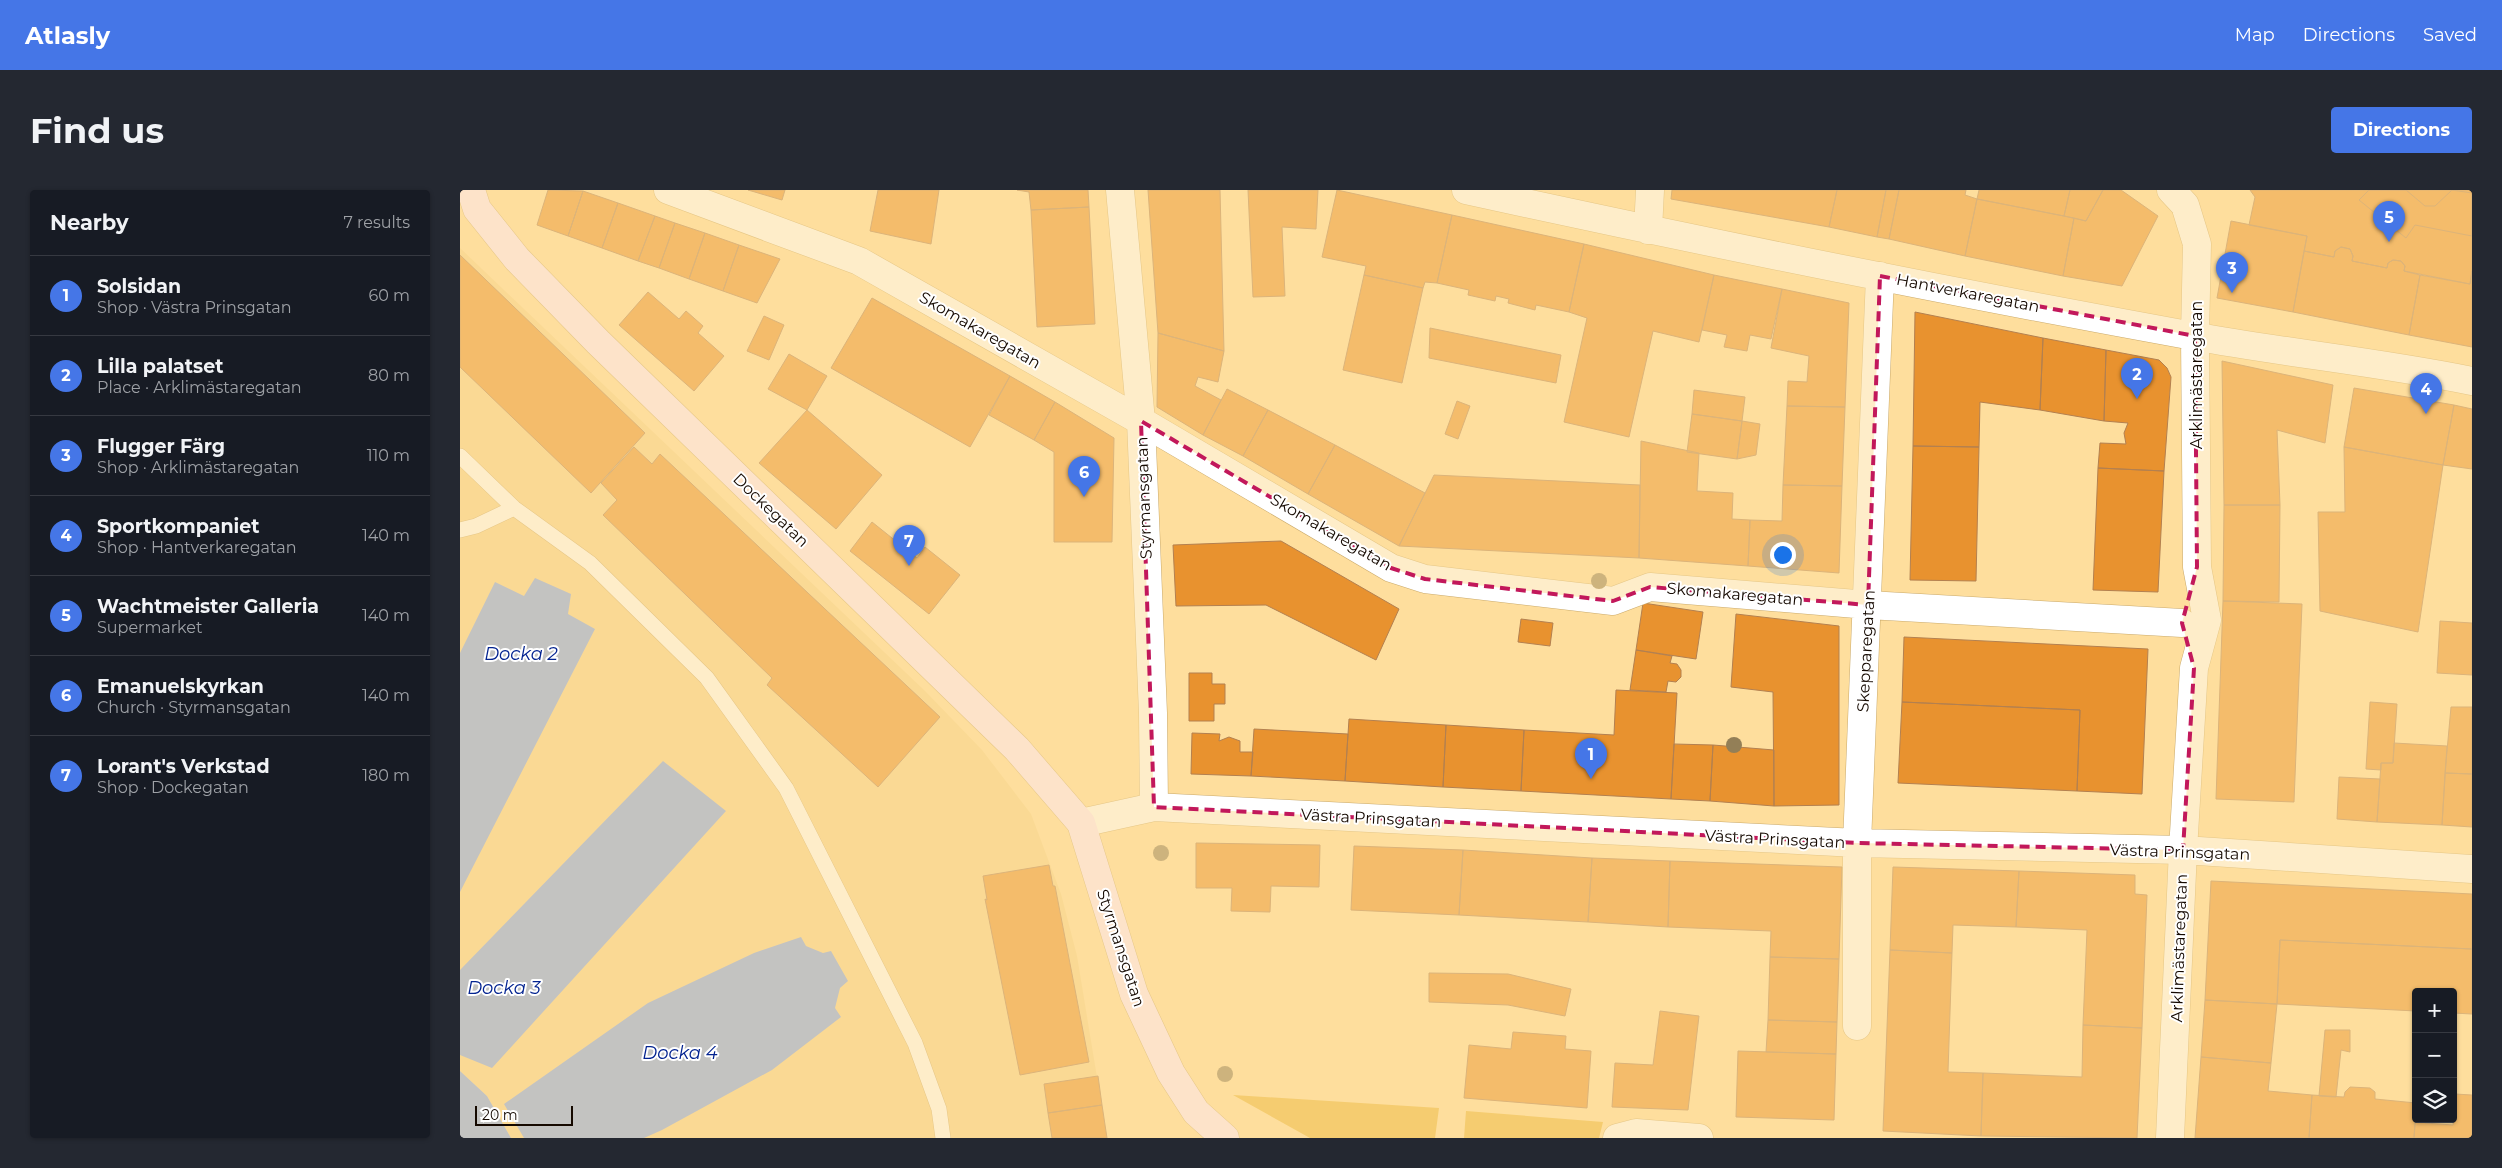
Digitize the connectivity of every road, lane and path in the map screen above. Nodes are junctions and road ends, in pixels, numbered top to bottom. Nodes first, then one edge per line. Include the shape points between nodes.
1 (668, 190) edge
2 (1120, 190) edge
3 (1466, 190) edge
4 (1650, 190) edge
5 (2171, 190) edge
6 (470, 200) edge
7 (1648, 230) junction
8 (1880, 276) junction
9 (2195, 336) junction
10 (2472, 380) edge
11 (1141, 421) junction
12 (460, 456) edge
13 (514, 508) junction
14 (460, 530) edge
15 (2197, 567) junction
16 (1868, 605) junction
17 (2182, 623) junction
18 (2194, 668) junction
19 (1154, 807) junction
20 (1081, 823) junction
21 (1857, 844) junction
22 (2183, 850) junction
23 (2472, 869) edge
24 (1857, 1026) dead end
25 (943, 1138) edge
26 (1225, 1138) edge
27 (1617, 1138) edge
28 (1699, 1138) edge
29 (2170, 1138) edge

1 - 11 street, Skomakaregatan via 859,261
2 - 11 street, Styrmansgatan
3 - 7 street, Hantverkaregatan
4 - 7 street
5 - 9 street, Arklimästaregatan via 2185,205 2197,244
6 - 20 street, Dockegatan via 517,259 598,342 991,723
7 - 8 street, Hantverkaregatan
8 - 9 street, Hantverkaregatan
8 - 16 street, Skepparegatan
9 - 10 street, Hantverkaregatan
9 - 15 street, Arklimästaregatan
11 - 16 street, Skomakaregatan via 1391,568 1425,579 1613,602 1650,587
11 - 19 street, Styrmansgatan
12 - 13 lane
13 - 14 lane
13 - 25 lane via 590,563 707,678 786,788 915,1043 939,1109
15 - 17 street, Arklimästaregatan
15 - 18 street, Arklimästaregatan via 2207,620
16 - 17 street, Skomakaregatan
16 - 21 street, Skepparegatan
17 - 18 street, Arklimästaregatan
18 - 22 street, Arklimästaregatan
19 - 20 street, Västra Prinsgatan
19 - 21 street, Västra Prinsgatan
20 - 26 street, Styrmansgatan via 1134,994 1171,1073 1196,1112
21 - 22 street, Västra Prinsgatan
21 - 24 street, Skepparegatan
22 - 23 street, Västra Prinsgatan
22 - 29 street, Arklimästaregatan
27 - 28 street via 1636,1132

